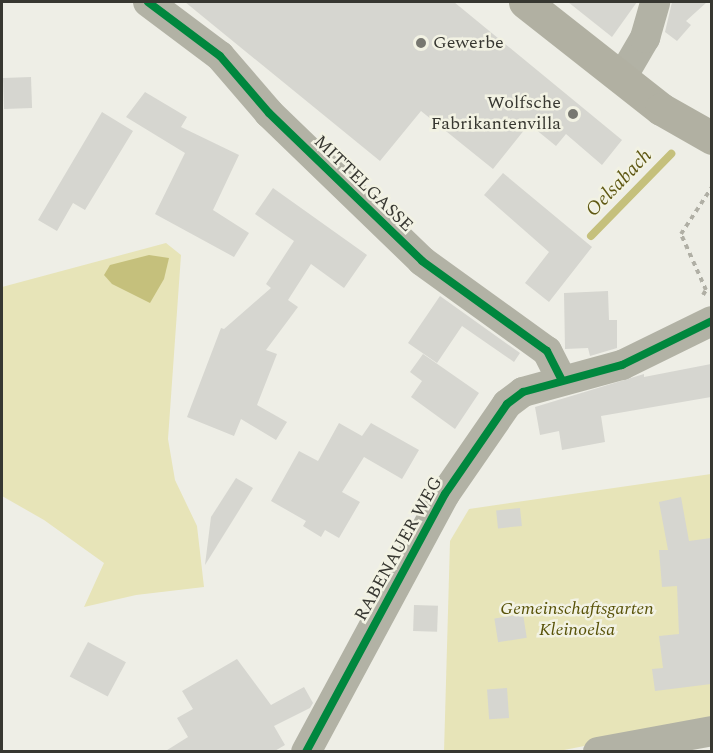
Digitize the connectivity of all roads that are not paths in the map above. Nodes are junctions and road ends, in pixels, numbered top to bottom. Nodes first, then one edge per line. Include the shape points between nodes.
1 (148, 2) edge
2 (525, 2) edge
3 (655, 2) edge
4 (621, 79) junction
5 (711, 138) edge
6 (704, 325) edge
7 (561, 379) junction
8 (711, 731) edge
9 (306, 752) edge
10 (598, 752) edge

1 - 7 street, MITTELGASSE via 220,56 277,121 422,261 547,351
2 - 4 main road
3 - 4 street via 645,38
4 - 5 main road via 661,109
6 - 7 street, RABENAUER WEG via 622,365
7 - 9 street, RABENAUER WEG via 523,392 507,404 451,485
8 - 10 street

